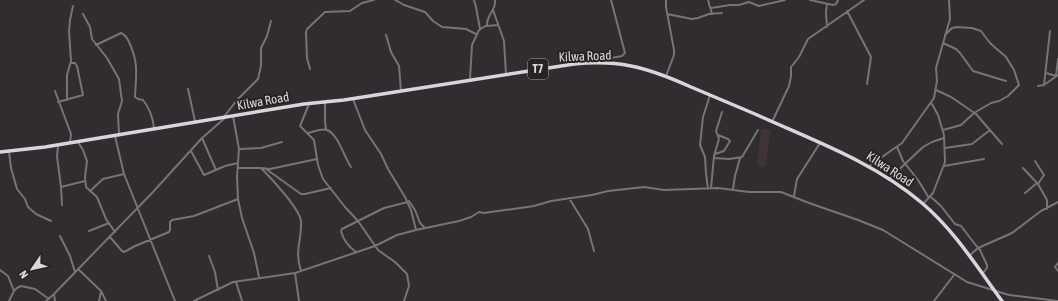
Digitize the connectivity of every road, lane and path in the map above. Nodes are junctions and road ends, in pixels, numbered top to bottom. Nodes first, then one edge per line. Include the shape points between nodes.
1 (374, 0) edge
2 (395, 0) edge
3 (474, 0) edge
4 (495, 0) edge
5 (611, 0) edge
6 (666, 0) edge
7 (708, 0) edge
8 (784, 0) edge
9 (810, 0) edge
10 (838, 0) edge
11 (864, 0) edge
12 (949, 0) edge
13 (827, 4) junction
14 (73, 6) dead end
15 (711, 8) junction
16 (493, 10) junction
17 (847, 11) junction
18 (722, 13) dead end
19 (83, 14) dead end
20 (667, 14) junction
21 (712, 14) junction
22 (271, 21) dead end
23 (498, 25) junction
24 (487, 26) junction
25 (827, 26) junction
26 (480, 29) junction
27 (1050, 31) dead end
28 (476, 34) junction
29 (386, 35) dead end
30 (945, 35) junction
31 (943, 43) junction
32 (96, 45) junction
33 (1058, 58) edge
34 (71, 63) junction
35 (607, 63) junction
36 (310, 69) dead end
37 (1045, 73) junction
38 (506, 75) junction
39 (666, 76) junction
40 (1057, 76) edge
41 (470, 81) junction
42 (1006, 81) dead end
43 (867, 84) dead end
44 (1044, 85) junction
45 (1038, 86) dead end
46 (188, 89) dead end
47 (936, 90) junction
48 (55, 91) dead end
49 (401, 91) junction
50 (710, 95) junction
51 (352, 98) junction
52 (67, 100) junction
53 (58, 102) junction
54 (325, 103) junction
55 (309, 104) junction
56 (931, 104) junction
57 (722, 112) dead end
58 (974, 113) junction
59 (233, 116) junction
60 (223, 119) junction
61 (772, 122) junction
62 (195, 123) junction
63 (155, 129) junction
64 (326, 129) junction
65 (758, 130) dead end
66 (943, 130) junction
67 (990, 130) junction
68 (308, 133) junction
69 (117, 135) junction
70 (717, 135) junction
71 (202, 138) junction
72 (944, 138) junction
73 (78, 142) junction
74 (282, 142) dead end
75 (70, 143) junction
76 (820, 143) junction
77 (1002, 144) dead end
78 (58, 145) junction
79 (897, 147) junction
80 (945, 148) junction
81 (240, 149) junction
82 (190, 151) junction
83 (0, 152) edge
84 (9, 152) junction
85 (714, 156) junction
86 (740, 158) junction
87 (317, 159) junction
88 (984, 159) dead end
89 (1034, 161) dead end
90 (238, 163) junction
91 (906, 165) junction
92 (869, 166) junction
93 (944, 166) junction
94 (351, 167) dead end
95 (238, 168) junction
96 (261, 168) junction
97 (1023, 168) dead end
98 (266, 169) junction
99 (216, 170) junction
100 (124, 174) junction
101 (890, 178) junction
102 (85, 181) junction
103 (1038, 184) junction
104 (61, 187) junction
105 (331, 188) junction
106 (708, 188) junction
107 (711, 188) junction
108 (733, 189) junction
109 (402, 190) junction
110 (90, 191) junction
111 (1026, 194) dead end
112 (794, 197) junction
113 (930, 197) junction
114 (569, 198) junction
115 (238, 199) junction
116 (408, 202) junction
117 (1058, 202) edge
118 (923, 204) junction
119 (62, 205) dead end
120 (138, 208) junction
121 (1047, 208) junction
122 (51, 221) dead end
123 (358, 221) junction
124 (109, 223) junction
125 (425, 228) junction
126 (416, 230) junction
127 (89, 231) dead end
128 (115, 232) junction
129 (60, 236) dead end
130 (110, 237) junction
131 (150, 240) junction
132 (375, 246) junction
133 (978, 248) junction
134 (594, 251) dead end
135 (356, 252) junction
136 (970, 255) junction
137 (209, 256) dead end
138 (1058, 263) edge
139 (78, 269) junction
140 (1057, 269) edge
141 (0, 270) edge
142 (301, 271) junction
143 (75, 272) junction
144 (295, 273) junction
145 (983, 273) junction
146 (954, 275) junction
147 (259, 278) junction
148 (236, 282) junction
149 (218, 290) junction
150 (995, 290) junction
151 (14, 291) junction
152 (101, 291) junction
153 (54, 294) junction
154 (204, 297) junction
155 (48, 299) junction
156 (937, 300) edge
157 (9, 301) edge
158 (46, 301) edge
159 (55, 301) edge
160 (99, 301) edge
161 (106, 301) edge
162 (175, 301) edge
163 (194, 301) edge
164 (206, 301) edge
165 (242, 301) edge
166 (299, 301) edge
167 (404, 301) edge
168 (934, 301) edge
169 (1002, 301) edge
170 (1058, 301) edge

1 - 36 street via 362,3 350,11 325,12 307,30
2 - 28 street via 425,12 441,26 466,29
3 - 26 street
4 - 16 street
5 - 35 street via 625,53 610,58
6 - 20 street
7 - 15 street
8 - 15 street via 759,6 749,2
9 - 13 street
10 - 13 street via 836,4
11 - 17 street
12 - 30 street via 950,15
13 - 25 street
14 - 34 street via 69,31
15 - 21 street
16 - 23 street
16 - 24 street via 488,17
17 - 25 street
17 - 43 street via 870,57
18 - 21 street
19 - 32 street
20 - 21 street via 692,19
20 - 39 street via 674,55
22 - 60 street via 261,48 258,79
23 - 24 street
23 - 38 street via 504,41
24 - 26 street
25 - 61 street via 807,40 799,57 791,66 790,84
26 - 28 street
27 - 37 street
28 - 41 street via 472,45
29 - 49 street via 399,66
30 - 31 street
30 - 58 street via 957,26 981,31 1006,57 1018,80 1019,86 1008,96
31 - 42 street via 956,49 973,71
31 - 47 street via 936,68
32 - 63 street via 121,33 126,35 136,59 136,97 144,100
32 - 69 street via 117,75 119,83 122,101 118,114
33 - 40 street
34 - 52 street via 67,75
34 - 52 street via 77,66 84,94
35 - 38 highway, Kilwa Road / T7 via 574,64
35 - 39 highway, Kilwa Road / T7 via 631,66
37 - 40 street
37 - 44 street
38 - 41 highway, Kilwa Road / T7
39 - 50 highway, Kilwa Road / T7
40 - 44 street
41 - 49 highway, Kilwa Road / T7
44 - 45 street
46 - 62 street
47 - 56 street
47 - 58 street via 951,96
48 - 53 street
49 - 51 highway, Kilwa Road / T7
50 - 61 highway, Kilwa Road / T7
50 - 106 street via 702,117 700,145 705,157
51 - 54 highway, Kilwa Road / T7
51 - 109 street via 365,130
52 - 53 street
53 - 75 street via 70,134
54 - 55 highway, Kilwa Road / T7
54 - 64 street
55 - 59 highway, Kilwa Road / T7
55 - 68 street via 300,125
56 - 66 street
56 - 79 street
57 - 70 street
58 - 66 street via 961,124
58 - 67 street
59 - 60 highway, Kilwa Road / T7
59 - 81 street
60 - 62 highway, Kilwa Road / T7
60 - 71 street
61 - 76 highway, Kilwa Road / T7
62 - 63 highway, Kilwa Road / T7
63 - 69 highway, Kilwa Road / T7
64 - 68 street
64 - 94 street via 337,139
65 - 86 street
66 - 72 street
67 - 77 street
67 - 80 street via 972,144
68 - 87 street via 314,140
69 - 73 highway, Kilwa Road / T7
69 - 100 street
70 - 85 street via 719,139
70 - 85 street via 730,141 724,151
71 - 82 street
71 - 99 street
72 - 80 street
72 - 91 street via 923,147
73 - 75 highway, Kilwa Road / T7
73 - 102 street via 87,161
74 - 81 street via 261,148
75 - 78 highway, Kilwa Road / T7
76 - 92 highway, Kilwa Road / T7
76 - 112 street via 796,179
78 - 84 highway, Kilwa Road / T7
78 - 104 street
79 - 91 street
79 - 92 street
80 - 93 street
81 - 90 street
82 - 99 street via 204,175
82 - 120 street
83 - 84 highway, Kilwa Road / T7
84 - 122 street via 17,189 28,207
85 - 86 street
85 - 107 street
86 - 108 street
87 - 98 street
87 - 105 street via 321,174
88 - 93 street
89 - 103 street via 1044,175
90 - 95 street
90 - 99 street
91 - 101 street
91 - 113 street
92 - 101 highway, Kilwa Road / T7
93 - 113 street
95 - 96 street
95 - 115 street
96 - 98 street
96 - 142 street via 301,218 298,254
97 - 103 street
98 - 105 street via 301,194
100 - 110 street via 103,180
100 - 120 street
101 - 118 highway, Kilwa Road / T7
102 - 104 street
102 - 110 street
103 - 111 street
103 - 121 street via 1047,200
104 - 119 street
105 - 123 street
106 - 107 street
106 - 114 street via 672,190 644,187
107 - 108 street
108 - 112 street via 781,192
109 - 116 street
109 - 125 street
110 - 124 street via 97,197
112 - 146 street via 884,230
113 - 118 street
113 - 133 street via 955,224 961,226
114 - 125 street via 534,206 480,212 459,221
114 - 134 street via 588,229
115 - 131 street via 194,216 172,220 168,232
115 - 147 street
116 - 123 street via 384,208
116 - 126 street
117 - 121 street
118 - 136 highway, Kilwa Road / T7 via 950,230
120 - 128 street
120 - 131 street
121 - 133 street via 1012,233
123 - 132 street
123 - 135 street via 341,231
124 - 127 street
124 - 128 street
125 - 126 street
126 - 132 street via 397,235
128 - 130 street
129 - 143 street
130 - 131 street via 123,252
130 - 139 street
131 - 162 street
132 - 135 street
132 - 167 street via 407,274 409,286
133 - 136 street
133 - 145 street via 987,265
135 - 142 street
136 - 145 highway, Kilwa Road / T7
137 - 149 street
138 - 140 street
139 - 143 street
139 - 152 street
141 - 151 street via 8,276
142 - 144 street
143 - 153 street
144 - 147 street
144 - 166 street
145 - 150 highway, Kilwa Road / T7
146 - 150 street via 967,282
146 - 156 street
147 - 148 street
148 - 149 street
148 - 165 street
149 - 154 street
150 - 169 highway, Kilwa Road / T7
150 - 170 street
151 - 155 street via 19,286 33,288
151 - 157 street
152 - 160 street
152 - 161 street
153 - 155 street
153 - 159 street
154 - 163 street
154 - 164 street
155 - 158 street
156 - 168 street

